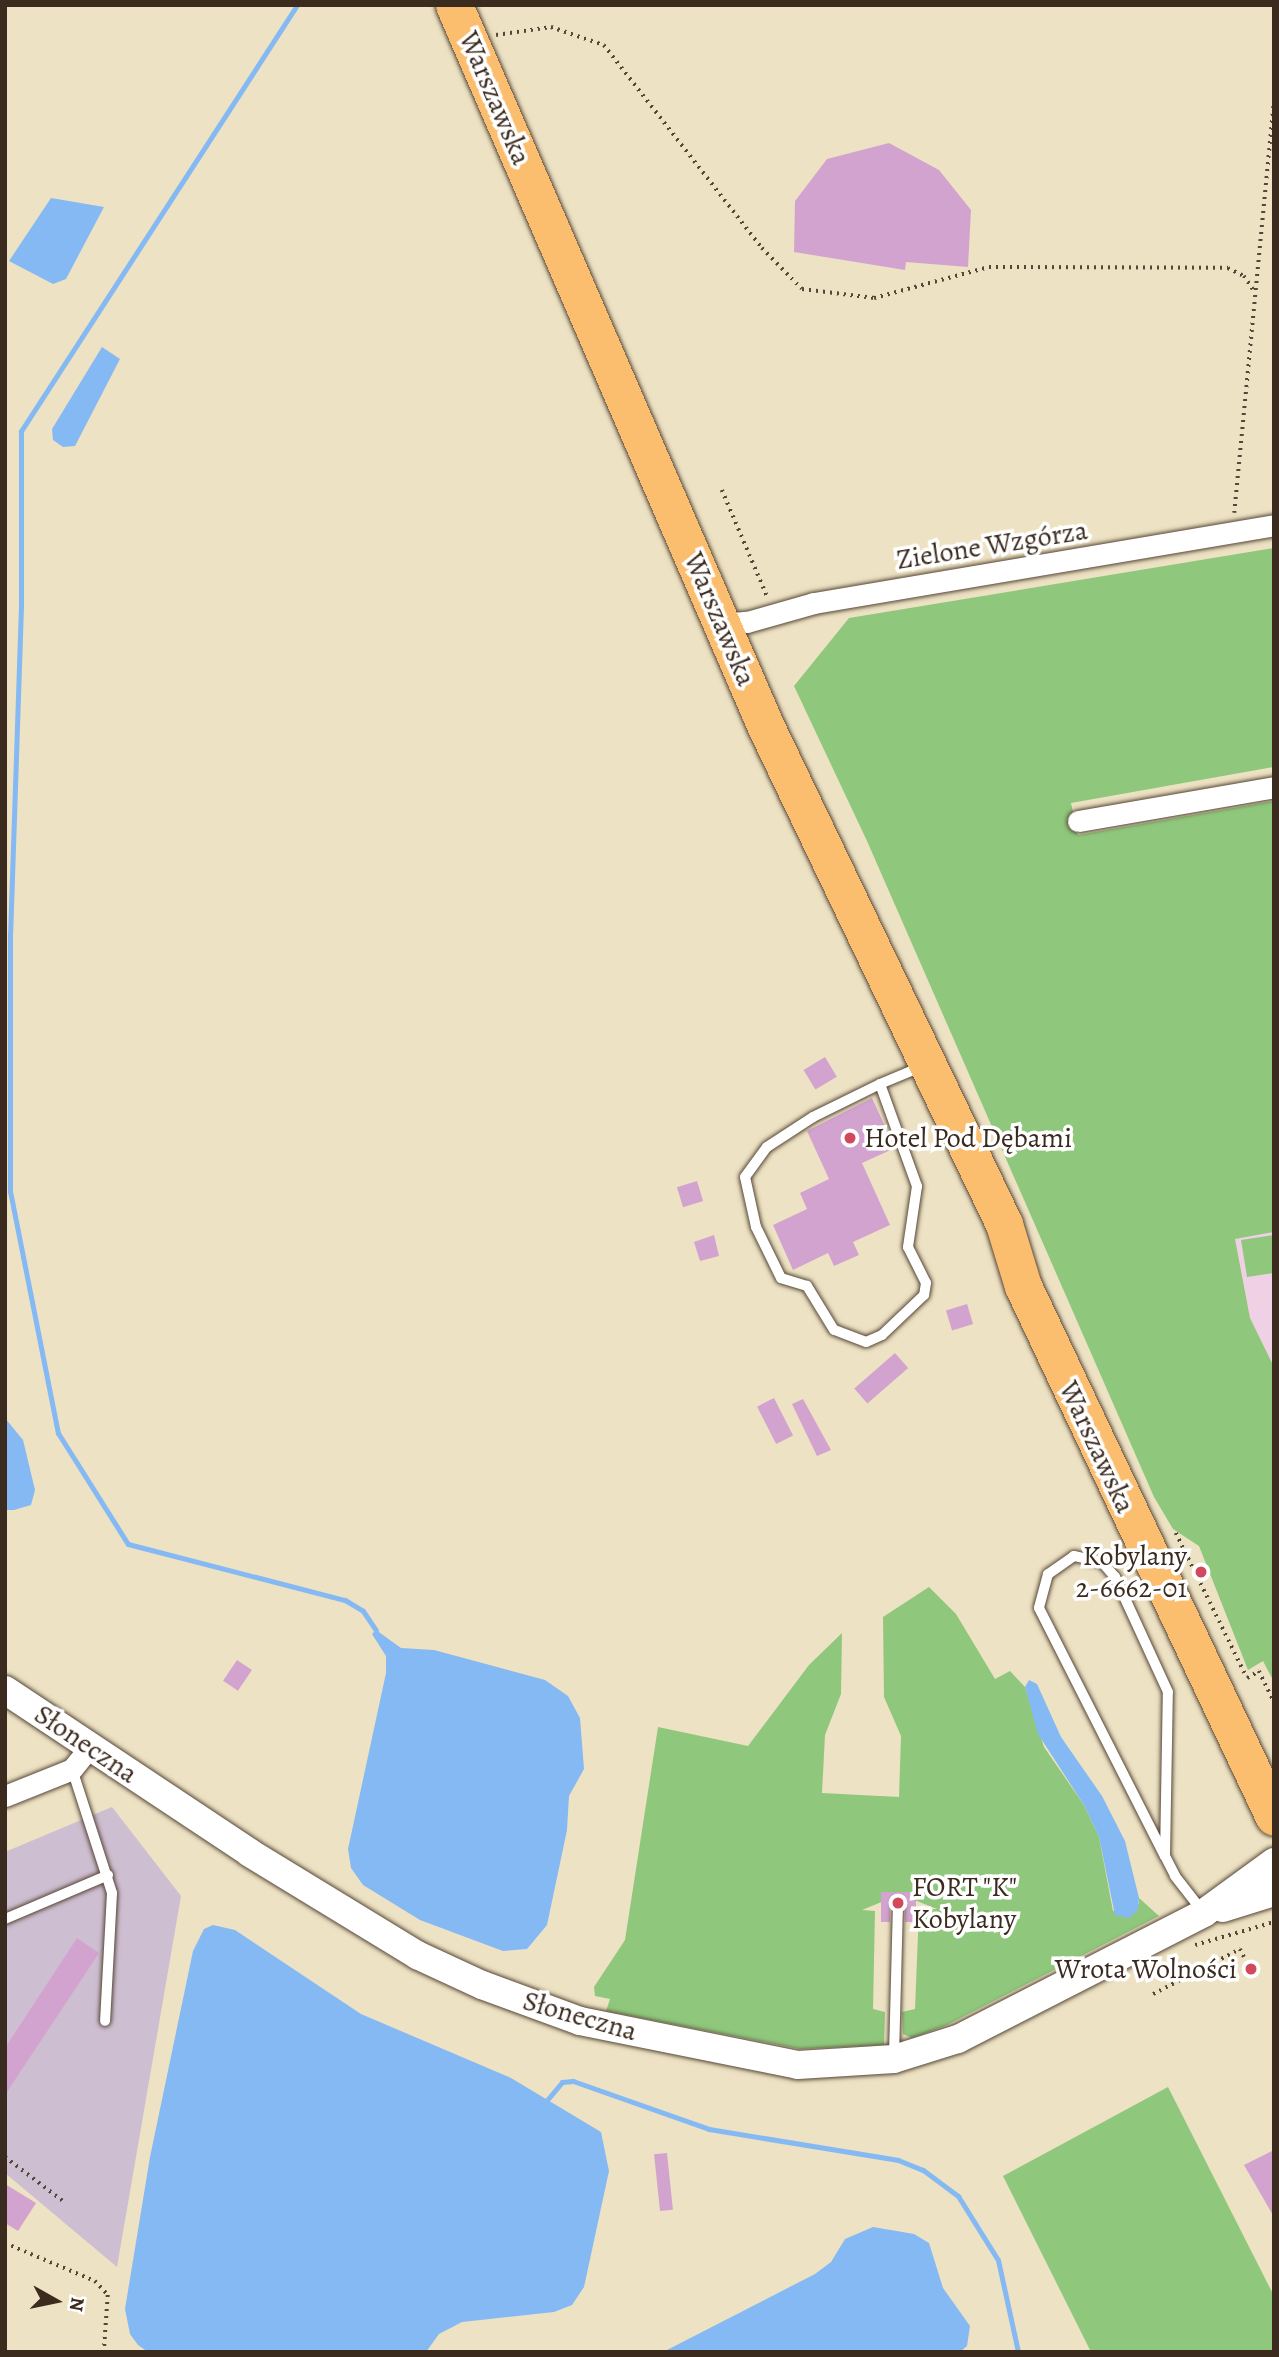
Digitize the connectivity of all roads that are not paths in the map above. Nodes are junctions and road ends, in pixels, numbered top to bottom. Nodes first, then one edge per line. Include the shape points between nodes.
1 (454, 5) edge
2 (1274, 525) edge
3 (722, 624) junction
4 (1274, 787) edge
5 (1078, 821) dead end
6 (928, 1063) junction
7 (880, 1084) junction
8 (1004, 1224) junction
9 (5, 1690) edge
10 (90, 1747) junction
11 (1274, 1761) edge
12 (72, 1769) junction
13 (5, 1796) edge
14 (1274, 1817) edge
15 (1165, 1856) junction
16 (1274, 1862) edge
17 (108, 1875) junction
18 (1274, 1892) edge
19 (898, 1903) dead end
20 (1204, 1913) junction
21 (5, 1919) edge
22 (105, 2021) dead end
23 (894, 2059) junction

1 - 3 highway, Warszawska
2 - 3 street, Zielone Wzgórza via 814,603
3 - 6 highway, Warszawska
4 - 5 street
6 - 7 lane
6 - 8 highway, Warszawska
7 - 7 lane via 813,1117 767,1147 745,1177 753,1217 781,1278 807,1286 834,1330 866,1342 882,1335 924,1295 926,1283 908,1247 916,1209 915,1177
8 - 11 highway, Warszawska via 1043,1276
8 - 14 highway, Warszawska via 1023,1286
9 - 10 street, Słoneczna
10 - 12 street
10 - 23 street, Słoneczna via 368,1928 523,2001 622,2031 798,2066
12 - 13 street
12 - 17 lane
15 - 15 lane via 1168,1692 1115,1577 1102,1562 1074,1556 1048,1574 1039,1608
15 - 20 lane
16 - 20 street, Słoneczna
17 - 21 lane
17 - 22 lane via 112,1893
18 - 20 street, Słoneczna
19 - 23 lane
20 - 23 street, Słoneczna via 958,2039

